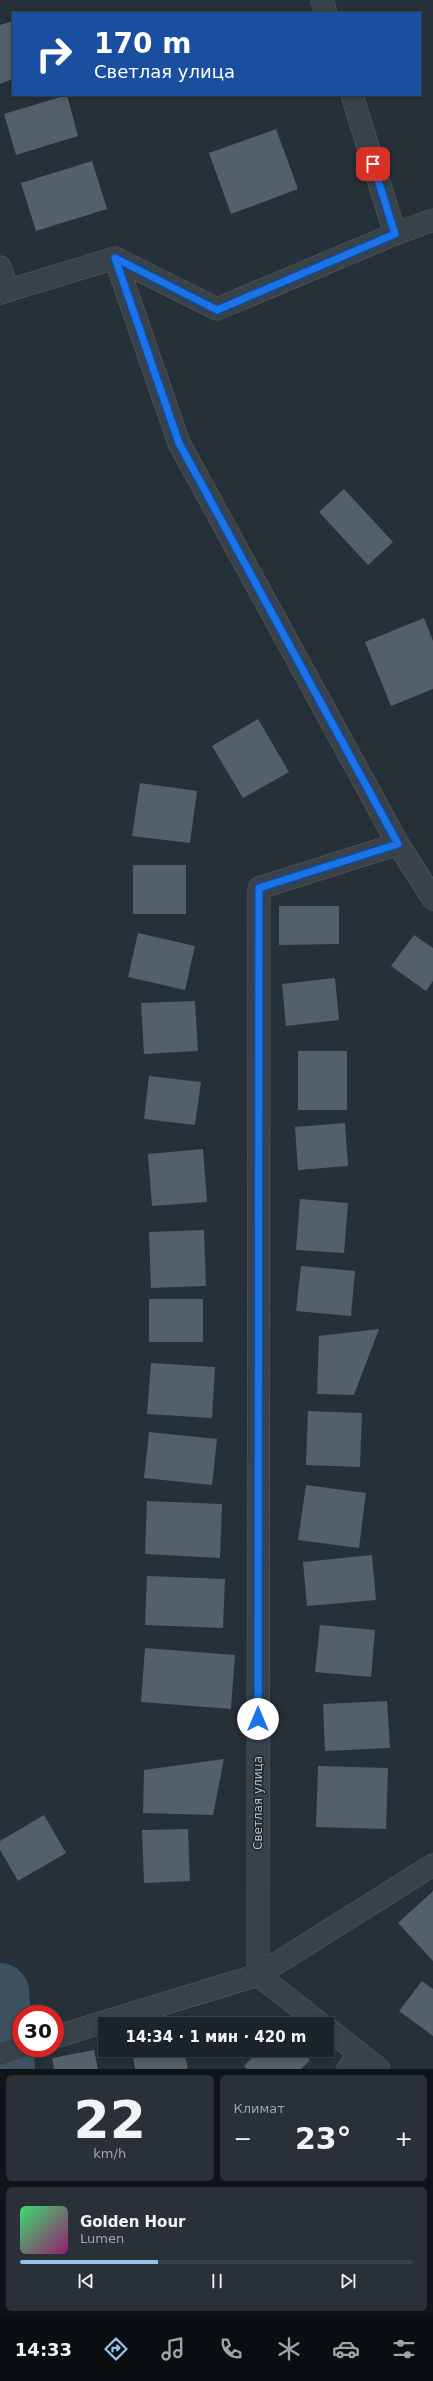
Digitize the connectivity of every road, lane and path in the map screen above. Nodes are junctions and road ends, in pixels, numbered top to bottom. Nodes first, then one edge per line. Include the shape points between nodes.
1 (322, 0) edge
2 (326, 12) edge
3 (352, 96) edge
4 (433, 220) edge
5 (395, 234) junction
6 (115, 258) junction
7 (0, 267) edge
8 (4, 292) edge
9 (398, 844) junction
10 (433, 899) edge
11 (433, 1865) edge
12 (258, 1975) junction
13 (312, 2017) edge
14 (64, 2034) edge
15 (334, 2037) edge
16 (12, 2050) edge
17 (0, 2054) edge
18 (353, 2061) edge
19 (380, 2069) edge

1 - 2 street
3 - 5 street
4 - 5 street
5 - 6 street via 217,310
6 - 8 street
6 - 9 street via 179,443
7 - 8 street
9 - 10 street
9 - 12 street, Светлая улица via 259,888
11 - 12 street
12 - 13 street
12 - 14 street
15 - 18 street
16 - 17 street
18 - 19 street

